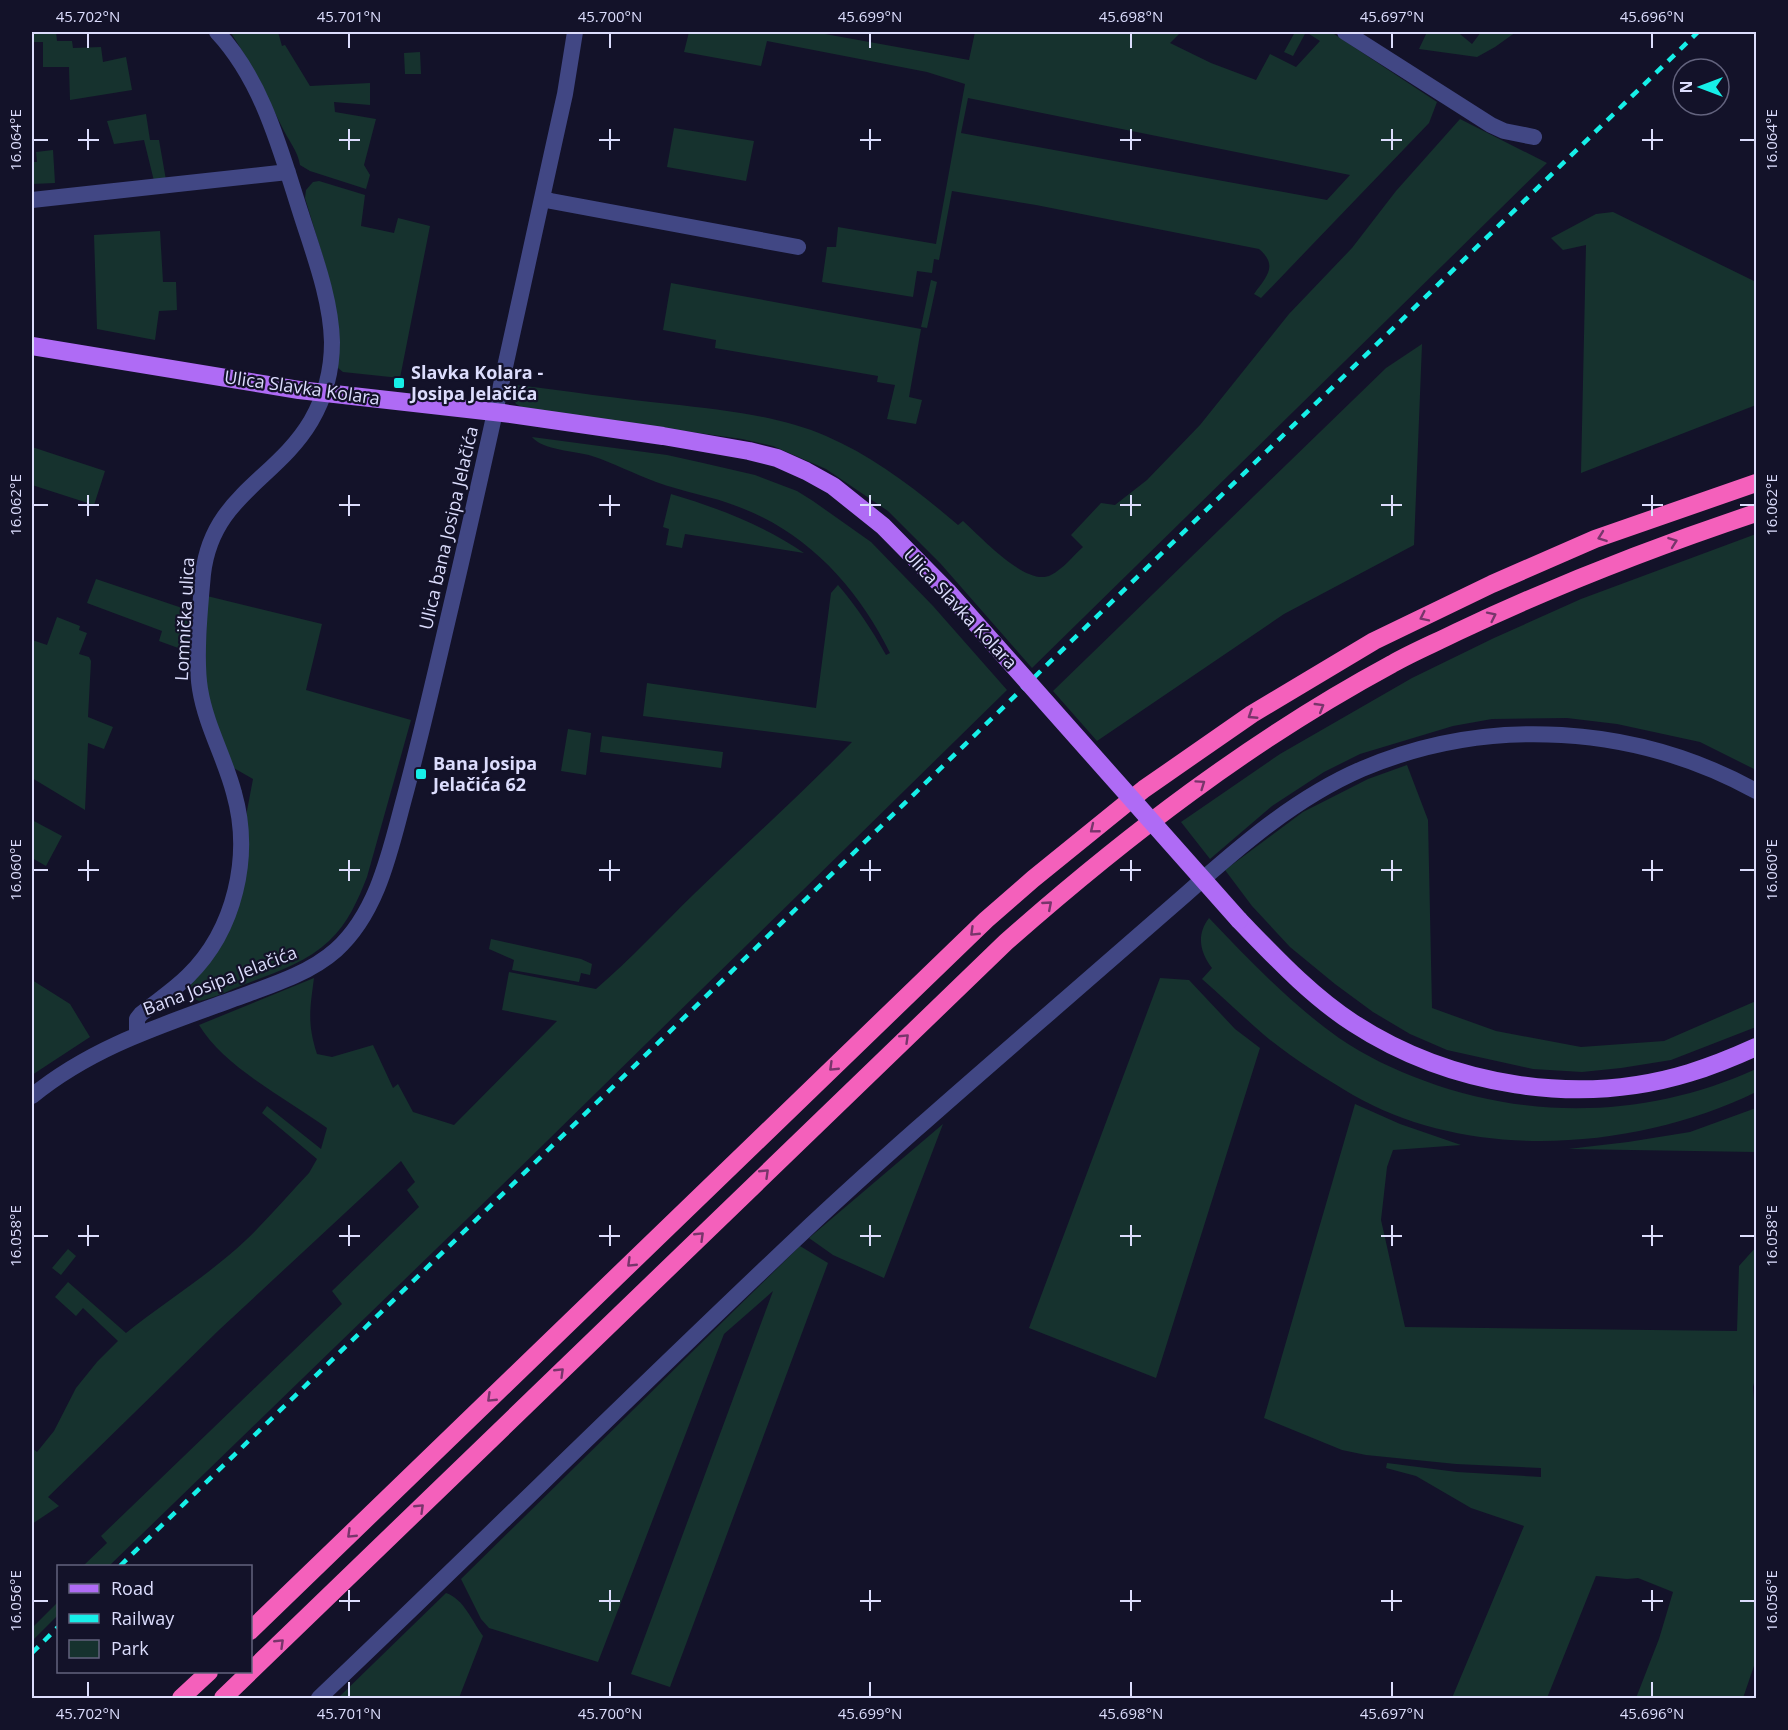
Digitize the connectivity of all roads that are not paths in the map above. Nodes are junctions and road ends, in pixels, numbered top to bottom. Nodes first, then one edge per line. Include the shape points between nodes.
1 (221, 32) edge
2 (575, 32) edge
3 (1345, 32) edge
4 (1534, 138) dead end
5 (288, 172) junction
6 (542, 198) junction
7 (32, 200) edge
8 (798, 247) dead end
9 (32, 346) edge
10 (324, 393) junction
11 (496, 413) junction
12 (1756, 483) edge
13 (1756, 513) edge
14 (1756, 526) edge
15 (1712, 528) junction
16 (1756, 790) edge
17 (386, 865) joint
18 (137, 1034) junction
19 (1756, 1047) edge
20 (32, 1095) edge
21 (252, 1629) edge
22 (252, 1670) edge
23 (207, 1673) edge
24 (249, 1673) edge
25 (181, 1698) edge
26 (223, 1698) edge
27 (319, 1698) edge

1 - 5 street, Lomnička ulica via 250,78
2 - 6 street, Ulica bana Josipa Jelačića
3 - 4 street via 1491,125
5 - 7 street
5 - 10 street, Lomnička ulica via 318,266 330,320 331,358
6 - 8 street
6 - 11 street, Ulica bana Josipa Jelačića
9 - 10 main road, Ulica Slavka Kolara
10 - 11 main road, Ulica Slavka Kolara
10 - 18 street, Lomnička ulica via 301,435 228,510 209,546 203,575 198,678 208,724 234,793 242,837 240,871 211,949 189,975 141,1014
11 - 17 street, Ulica bana Josipa Jelačića
11 - 19 main road, Ulica Slavka Kolara, bridge via 749,450 815,476 856,503 948,592 1281,964 1353,1023 1416,1056 1481,1077 1572,1089 1613,1087 1687,1074
12 -> 21 highway via 1595,539 1374,641 1252,714 1144,789 977,928
13 - 15 highway
14 - 15 highway
22 -> 15 highway via 1006,942 1164,810 1270,737 1392,664 1511,606
16 - 27 street via 1705,765 1641,746 1591,737 1522,735 1420,749 1361,770 1296,805 1219,864 799,1236
17 - 18 street, Bana Josipa Jelačića via 356,927 324,960 256,991
18 - 20 street, Bana Josipa Jelačića via 82,1060
23 - 25 highway
26 -> 24 highway

